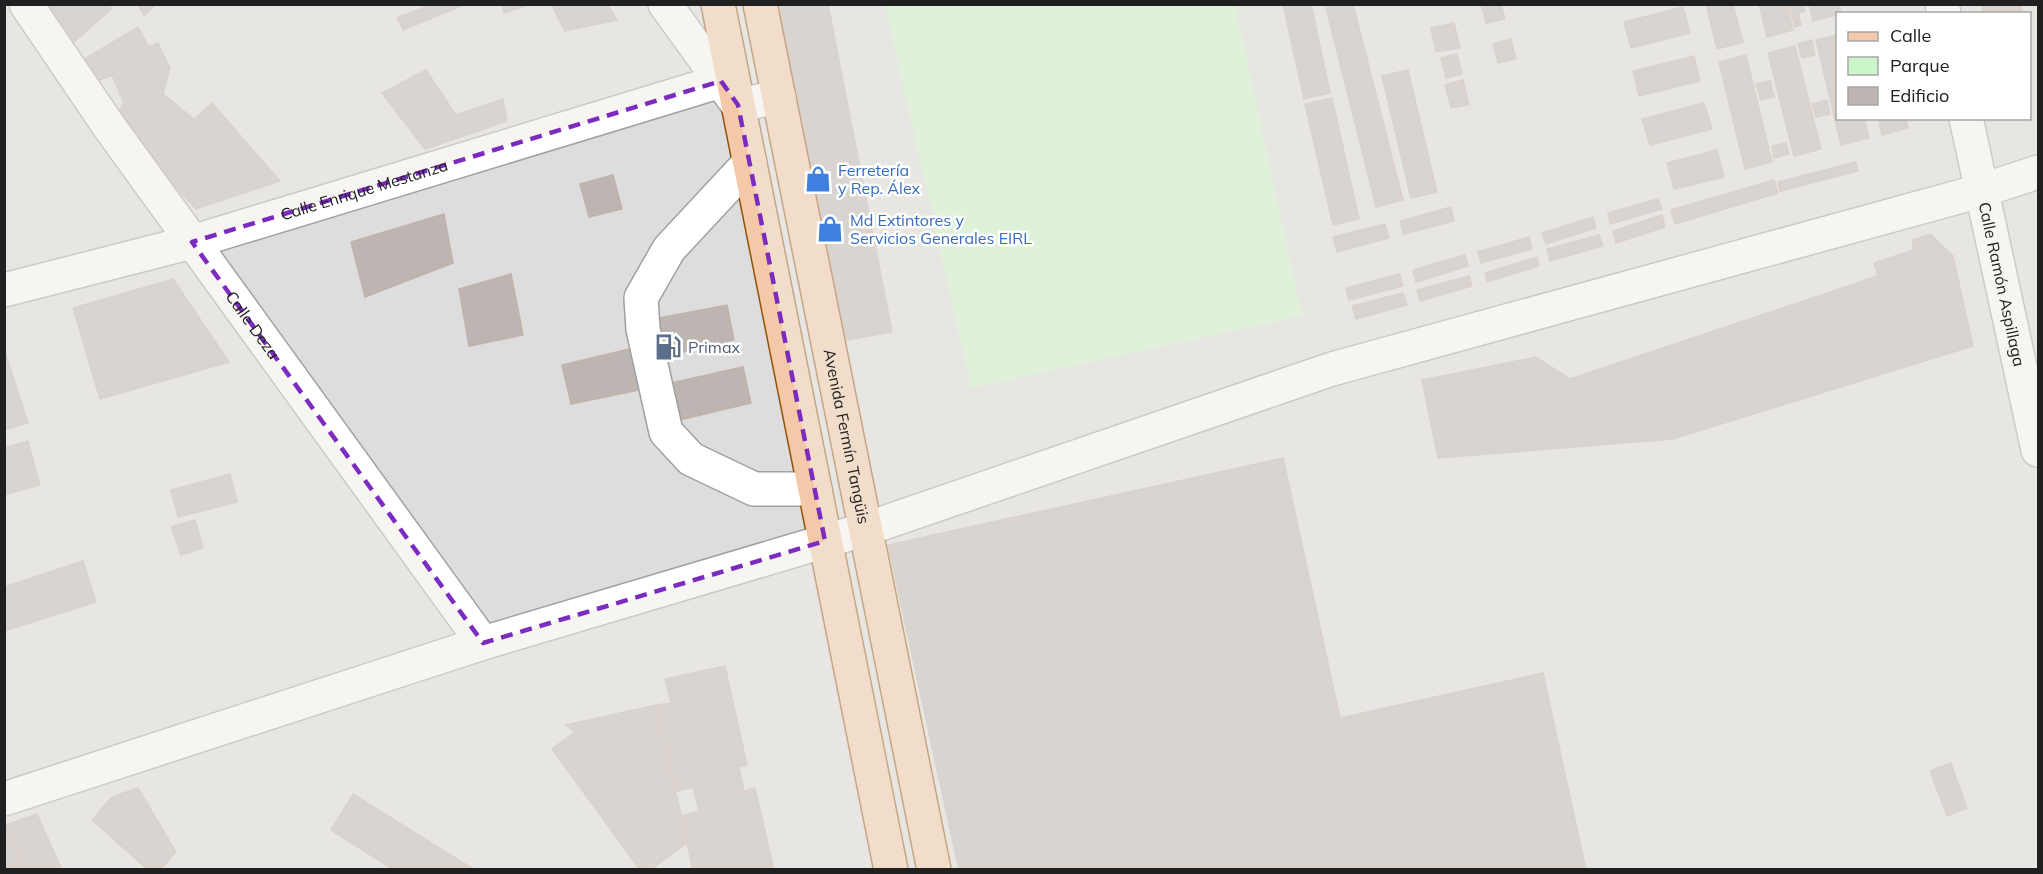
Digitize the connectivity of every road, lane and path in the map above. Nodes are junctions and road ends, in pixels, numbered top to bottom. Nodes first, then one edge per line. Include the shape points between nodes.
1 (26, 4) edge
2 (665, 4) edge
3 (718, 4) edge
4 (760, 4) edge
5 (729, 93) junction
6 (778, 97) junction
7 (1966, 120) edge
8 (750, 162) junction
9 (2038, 172) edge
10 (1980, 191) junction
11 (192, 242) junction
12 (4, 290) edge
13 (2038, 450) edge
14 (815, 489) junction
15 (866, 529) junction
16 (825, 541) junction
17 (483, 643) junction
18 (4, 800) edge
19 (891, 870) edge
20 (934, 870) edge

1 - 11 street, Calle Deza
2 - 5 street
3 - 5 main road
4 - 6 main road, Avenida Fermín Tangüis
5 - 6 street, Calle Enrique Mestanza
5 - 8 main road
5 - 11 street, Calle Enrique Mestanza
6 - 15 main road, Avenida Fermín Tangüis
7 - 10 street, Calle Ramón Aspillaga
8 - 14 main road
8 - 14 street via 669,249 641,298 643,329 666,432 691,459 754,489
9 - 10 street
10 - 13 street, Calle Ramón Aspillaga
10 - 15 street via 1332,369
11 - 12 street, Calle Enrique Mestanza
11 - 17 street, Calle Deza
14 - 16 main road
15 - 16 street
15 - 20 main road, Avenida Fermín Tangüis
16 - 17 street
16 - 19 main road
17 - 18 street

